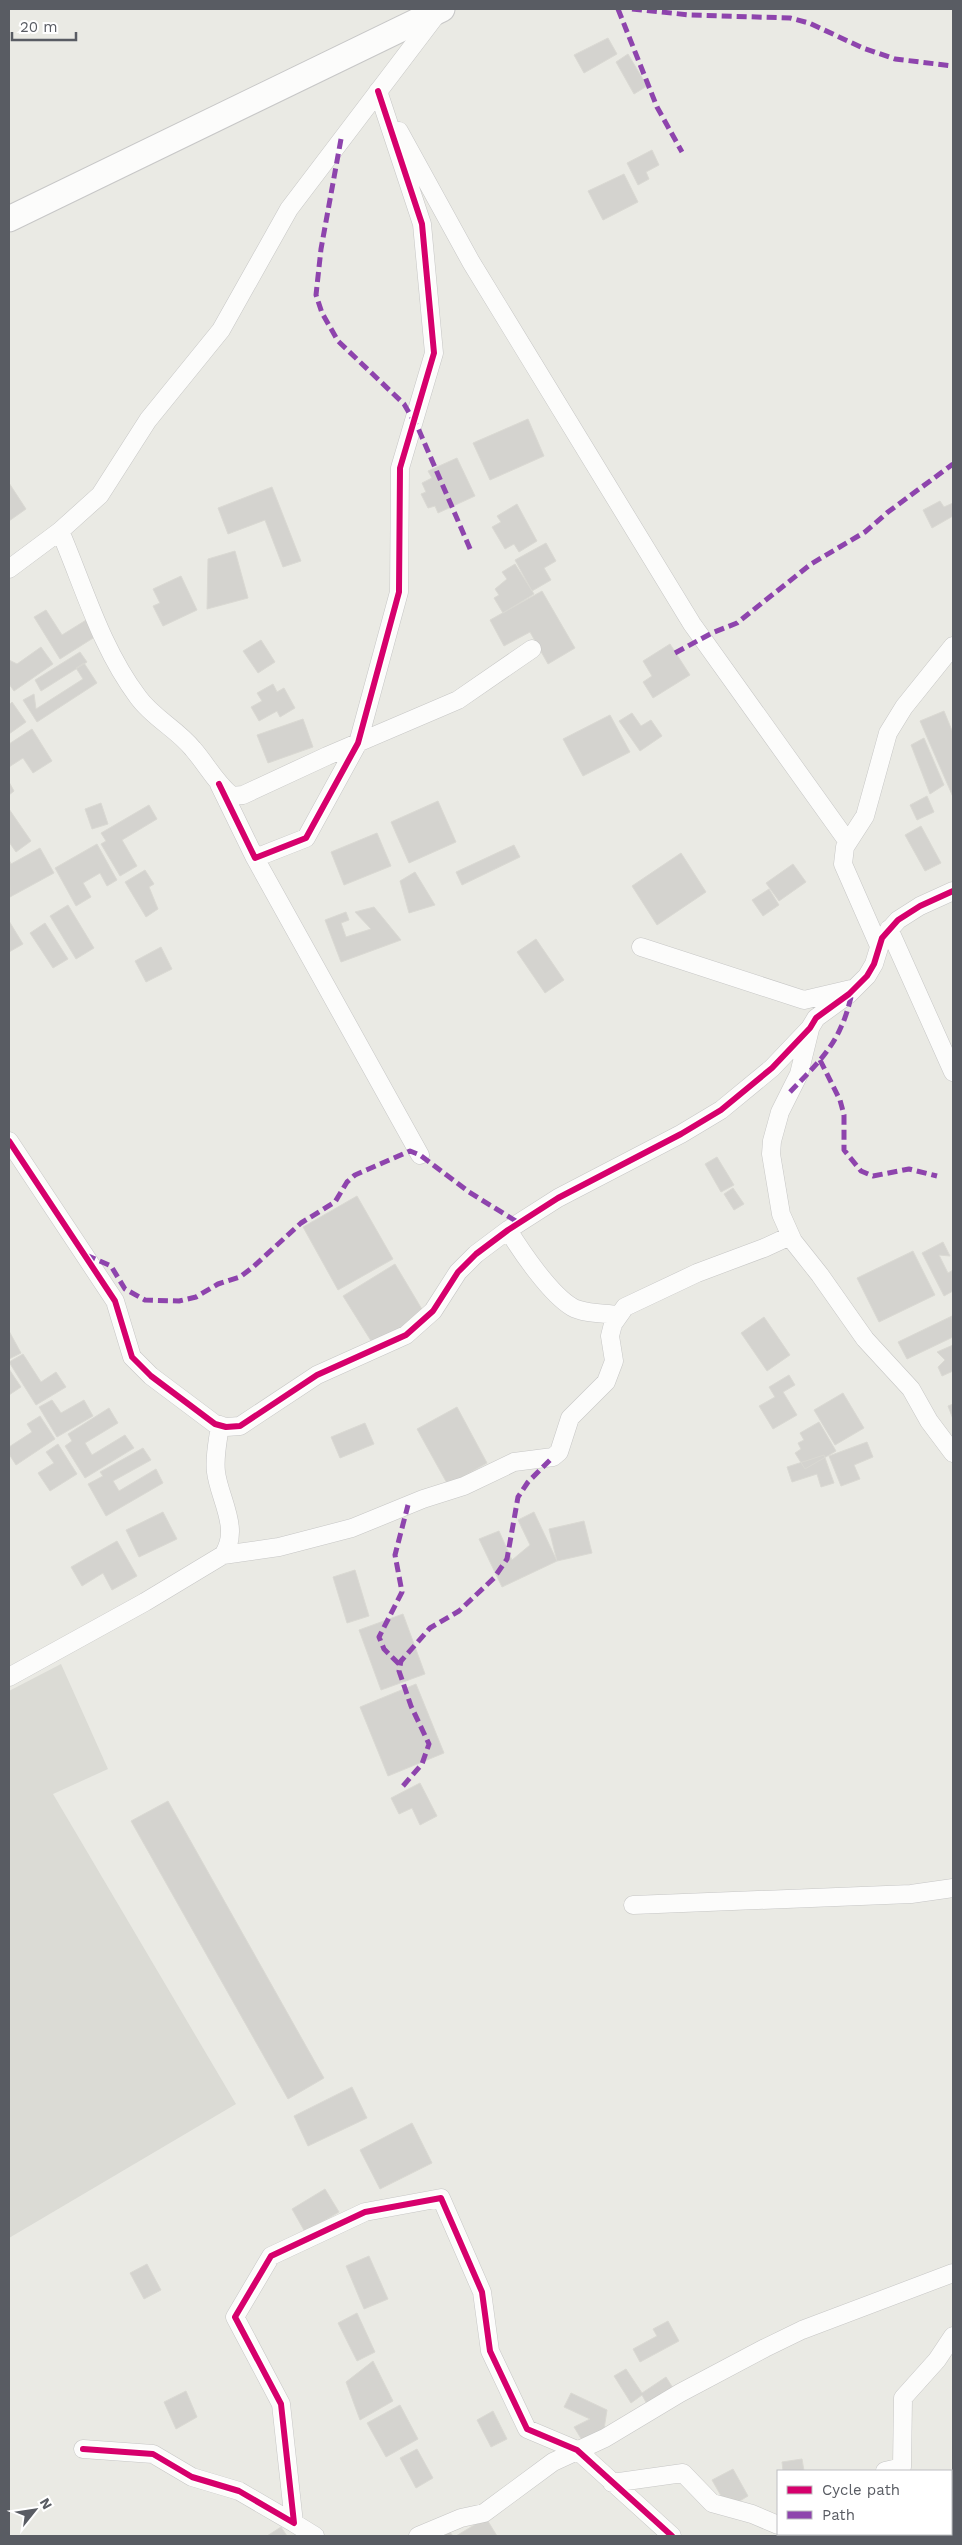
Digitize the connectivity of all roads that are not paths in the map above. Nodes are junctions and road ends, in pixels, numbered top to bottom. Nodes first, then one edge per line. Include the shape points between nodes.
1 (441, 9) edge
2 (378, 91) junction
3 (9, 219) edge
4 (60, 531) junction
5 (9, 569) edge
6 (953, 646) edge
7 (532, 649) dead end
8 (358, 743) junction
9 (219, 784) junction
10 (848, 842) junction
11 (255, 858) junction
12 (953, 891) edge
13 (889, 929) junction
14 (641, 946) dead end
15 (879, 946) junction
16 (854, 989) junction
17 (810, 1028) junction
18 (953, 1072) edge
19 (9, 1141) edge
20 (420, 1155) dead end
21 (508, 1230) junction
22 (790, 1236) junction
23 (617, 1315) junction
24 (220, 1425) junction
25 (953, 1453) edge
26 (223, 1555) junction
27 (9, 1677) edge
28 (953, 1888) edge
29 (633, 1905) dead end
30 (953, 2273) edge
31 (953, 2336) edge
32 (83, 2449) dead end
33 (577, 2450) junction
34 (889, 2470) edge
35 (612, 2483) junction
36 (294, 2523) junction
37 (777, 2525) edge
38 (315, 2536) edge
39 (418, 2536) edge
40 (672, 2536) edge

1 - 2 street
1 - 3 main road
2 - 4 street via 289,209 220,330 148,420 100,495
2 - 8 street via 422,224 434,353 400,468 399,592
2 - 10 street via 471,262 692,624
4 - 5 street
4 - 9 street via 101,633 121,672 138,698 194,749
6 - 10 street via 894,722 884,742 865,816
7 - 8 street via 458,700
8 - 9 street via 243,795 232,796
8 - 11 street via 306,838
9 - 11 street
10 - 15 street via 843,864
11 - 20 street
12 - 13 street via 908,913
13 - 15 street
13 - 18 street
14 - 16 street via 804,1000
15 - 16 street via 871,970
16 - 17 street via 816,1018
17 - 21 street via 772,1068 721,1110 558,1198
17 - 22 street via 799,1074 780,1112 772,1142 776,1189
19 - 24 street via 115,1301 132,1357 151,1376
21 - 23 street via 519,1248 564,1301 576,1308
21 - 24 street via 458,1272 434,1311 406,1335 317,1375 249,1422 232,1428
22 - 23 street via 660,1289 625,1307
22 - 25 street via 865,1339 914,1394 928,1421
23 - 26 street via 610,1336 614,1361 606,1382 570,1418 555,1456 514,1462 457,1489 352,1528 279,1548
24 - 26 street via 216,1475 227,1507 229,1528
26 - 27 street
28 - 29 street via 911,1894
30 - 33 street via 802,2330
31 - 34 street via 937,2360 903,2398 902,2467
32 - 36 street via 153,2454 192,2477 239,2491
33 - 35 street
33 - 36 street via 527,2429 490,2351 482,2292 441,2198 365,2212 271,2256 236,2317 281,2404
33 - 39 street via 533,2474 484,2513 461,2518
35 - 37 street via 683,2473 712,2503
35 - 40 street
36 - 38 street

